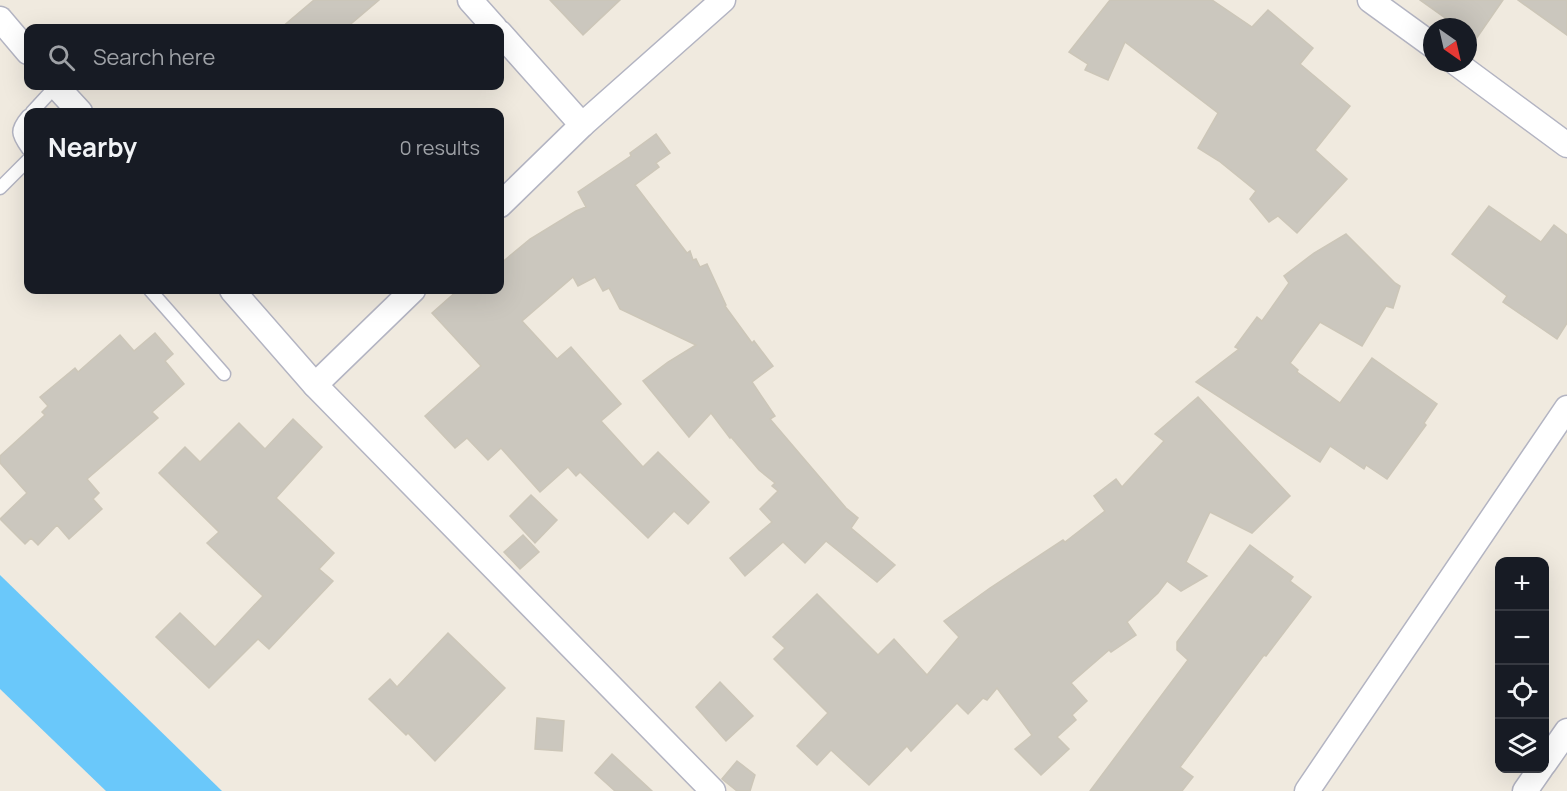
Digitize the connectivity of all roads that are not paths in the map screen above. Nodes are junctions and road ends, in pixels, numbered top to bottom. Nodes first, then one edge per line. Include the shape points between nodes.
1 (470, 0) edge
2 (723, 0) edge
3 (1371, 0) edge
4 (0, 19) edge
5 (491, 24) edge
6 (504, 37) edge
7 (1423, 38) edge
8 (24, 47) edge
9 (1468, 72) edge
10 (52, 90) edge
11 (60, 90) edge
12 (36, 108) edge
13 (76, 108) edge
14 (24, 120) edge
15 (582, 125) junction
16 (24, 141) edge
17 (1567, 145) edge
18 (24, 164) edge
19 (0, 188) edge
20 (504, 201) edge
21 (154, 294) edge
22 (235, 294) edge
23 (409, 294) edge
24 (224, 374) dead end
25 (315, 385) junction
26 (1567, 408) edge
27 (1567, 731) edge
28 (1549, 758) edge
29 (1538, 773) edge
30 (713, 791) edge
31 (1307, 791) edge
32 (1525, 791) edge

1 - 5 street
2 - 15 street
3 - 7 street
4 - 8 street
6 - 15 street
9 - 17 street
10 - 12 lane
11 - 13 street
14 - 16 lane via 19,133
15 - 20 street
18 - 19 lane
21 - 24 lane
22 - 25 street
23 - 25 street
25 - 30 street
26 - 31 street
27 - 28 street
29 - 32 street

